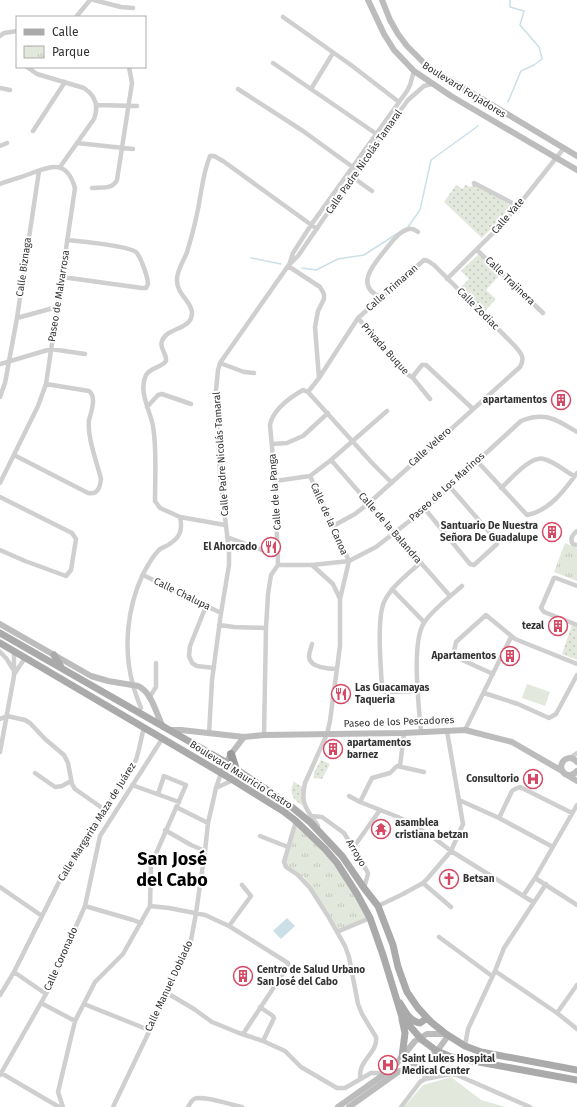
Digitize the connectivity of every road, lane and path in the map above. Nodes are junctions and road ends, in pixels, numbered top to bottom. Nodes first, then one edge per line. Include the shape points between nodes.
1 (90, 0) edge
2 (94, 0) edge
3 (368, 0) edge
4 (382, 0) edge
5 (133, 8) dead end
6 (77, 16) edge
7 (283, 17) dead end
8 (16, 31) edge
9 (0, 36) edge
10 (333, 53) junction
11 (273, 63) dead end
12 (29, 68) edge
13 (129, 68) edge
14 (414, 71) junction
15 (64, 82) junction
16 (432, 84) junction
17 (0, 88) edge
18 (238, 89) dead end
19 (311, 89) junction
20 (10, 90) dead end
21 (398, 102) junction
22 (97, 105) junction
23 (129, 106) junction
24 (138, 106) dead end
25 (404, 106) junction
26 (33, 131) dead end
27 (376, 134) junction
28 (381, 137) junction
29 (7, 143) dead end
30 (78, 143) junction
31 (0, 146) edge
32 (122, 148) junction
33 (564, 148) junction
34 (133, 149) dead end
35 (577, 156) edge
36 (556, 158) junction
37 (60, 167) junction
38 (355, 168) junction
39 (577, 170) edge
40 (39, 171) junction
41 (350, 175) junction
42 (474, 183) dead end
43 (0, 184) edge
44 (92, 188) dead end
45 (372, 191) dead end
46 (518, 206) junction
47 (310, 225) junction
48 (316, 229) junction
49 (418, 232) dead end
50 (67, 240) junction
51 (477, 250) junction
52 (426, 260) joint
53 (288, 266) junction
54 (62, 277) junction
55 (447, 278) junction
56 (380, 297) junction
57 (57, 307) junction
58 (543, 312) dead end
59 (17, 318) junction
60 (358, 318) junction
61 (51, 349) junction
62 (85, 354) dead end
63 (9, 362) junction
64 (523, 362) joint
65 (220, 363) junction
66 (0, 364) edge
67 (254, 373) dead end
68 (320, 378) junction
69 (413, 378) junction
70 (46, 384) junction
71 (308, 392) junction
72 (0, 397) edge
73 (430, 399) dead end
74 (191, 404) dead end
75 (147, 407) junction
76 (473, 409) junction
77 (387, 411) dead end
78 (328, 413) junction
79 (577, 432) edge
80 (353, 442) junction
81 (272, 444) junction
82 (14, 455) junction
83 (331, 460) junction
84 (478, 461) junction
85 (576, 474) edge
86 (310, 476) junction
87 (275, 481) junction
88 (0, 483) edge
89 (392, 483) junction
90 (450, 487) junction
91 (501, 488) junction
92 (0, 497) edge
93 (369, 503) junction
94 (424, 509) junction
95 (180, 517) junction
96 (225, 525) junction
97 (333, 526) junction
98 (577, 531) edge
99 (395, 533) junction
100 (227, 537) junction
101 (577, 545) edge
102 (0, 550) edge
103 (278, 556) junction
104 (349, 561) junction
105 (420, 563) junction
106 (278, 565) junction
107 (312, 565) junction
108 (143, 575) junction
109 (462, 586) dead end
110 (577, 586) edge
111 (392, 588) junction
112 (450, 596) junction
113 (340, 599) junction
114 (206, 606) junction
115 (221, 613) junction
116 (424, 622) junction
117 (0, 624) edge
118 (219, 625) junction
119 (577, 625) edge
120 (266, 628) junction
121 (0, 633) edge
122 (511, 637) junction
123 (0, 643) edge
124 (312, 644) dead end
125 (14, 651) junction
126 (0, 652) edge
127 (54, 655) junction
128 (25, 658) junction
129 (156, 663) dead end
130 (577, 664) edge
131 (62, 668) junction
132 (214, 668) junction
133 (337, 669) junction
134 (14, 670) junction
135 (493, 674) junction
136 (577, 675) edge
137 (14, 676) junction
138 (133, 685) junction
139 (418, 691) junction
140 (484, 693) junction
141 (149, 698) junction
142 (141, 708) dead end
143 (7, 716) junction
144 (0, 718) edge
145 (166, 729) junction
146 (465, 730) junction
147 (143, 731) dead end
148 (447, 731) junction
149 (421, 732) junction
150 (404, 733) junction
151 (209, 734) junction
152 (327, 734) junction
153 (264, 735) junction
154 (244, 737) junction
155 (162, 739) junction
156 (0, 752) edge
157 (577, 752) edge
158 (231, 754) junction
159 (570, 758) junction
160 (563, 761) junction
161 (577, 762) edge
162 (226, 763) junction
163 (548, 763) junction
164 (400, 766) junction
165 (236, 770) junction
166 (577, 771) edge
167 (424, 772) dead end
168 (35, 773) dead end
169 (565, 773) junction
170 (221, 774) junction
171 (232, 780) junction
172 (71, 781) junction
173 (577, 781) edge
174 (132, 785) junction
175 (216, 788) junction
176 (158, 794) junction
177 (349, 796) dead end
178 (460, 800) junction
179 (179, 802) junction
180 (360, 802) junction
181 (577, 805) edge
182 (176, 808) junction
183 (105, 810) junction
184 (380, 810) junction
185 (572, 813) junction
186 (311, 816) junction
187 (499, 818) junction
188 (296, 821) junction
189 (208, 823) junction
190 (165, 830) junction
191 (92, 831) junction
192 (322, 833) junction
193 (100, 836) junction
194 (260, 836) dead end
195 (288, 847) junction
196 (553, 847) junction
197 (354, 848) junction
198 (205, 851) junction
199 (451, 851) junction
200 (536, 878) junction
201 (423, 883) junction
202 (546, 884) junction
203 (242, 886) dead end
204 (0, 887) edge
205 (364, 888) junction
206 (523, 896) junction
207 (533, 902) junction
208 (577, 905) edge
209 (85, 906) junction
210 (150, 906) junction
211 (378, 906) junction
212 (451, 907) dead end
213 (196, 913) junction
214 (42, 916) junction
215 (370, 918) junction
216 (140, 923) junction
217 (229, 926) junction
218 (337, 932) junction
219 (439, 937) dead end
220 (495, 971) junction
221 (14, 972) junction
222 (492, 976) junction
223 (577, 985) edge
224 (2, 988) edge
225 (0, 994) edge
226 (46, 994) junction
227 (168, 994) junction
228 (396, 996) junction
229 (41, 1003) junction
230 (84, 1004) junction
231 (260, 1007) junction
232 (557, 1013) junction
233 (402, 1017) junction
234 (427, 1018) junction
235 (75, 1020) junction
236 (577, 1029) edge
237 (149, 1030) junction
238 (243, 1034) junction
239 (447, 1035) junction
240 (420, 1038) junction
241 (263, 1040) junction
242 (465, 1046) junction
243 (437, 1051) junction
244 (402, 1057) junction
245 (422, 1061) junction
246 (577, 1070) edge
247 (386, 1073) junction
248 (0, 1074) edge
249 (360, 1079) junction
250 (425, 1079) junction
251 (577, 1080) edge
252 (59, 1107) edge
253 (63, 1107) edge
254 (113, 1107) edge
255 (188, 1107) edge
256 (242, 1107) edge
257 (338, 1107) edge
258 (349, 1107) edge
259 (401, 1107) edge
260 (530, 1107) edge

1 - 6 street
2 - 5 street
3 - 14 main road, Boulevard Forjadores via 394,50
4 - 33 main road, Boulevard Forjadores via 398,34 427,66
7 - 10 street
8 - 9 street
10 - 19 street
10 - 21 street
11 - 19 street
12 - 15 street via 38,74
13 - 23 street via 132,83
14 - 16 main road, Boulevard Forjadores
14 - 21 street, Calle Padre Nicolás Tamaral via 410,85
15 - 22 street via 90,92
15 - 26 street
16 - 25 street, Calle Padre Nicolás Tamaral via 415,93
16 - 36 main road, Boulevard Forjadores
17 - 20 street
18 - 38 street
19 - 27 street
21 - 25 street
21 - 27 street, Calle Padre Nicolás Tamaral
22 - 23 street
22 - 30 street via 94,119
23 - 24 street
23 - 32 street
25 - 28 street, Calle Padre Nicolás Tamaral
27 - 28 street
27 - 38 street, Calle Padre Nicolás Tamaral
28 - 38 street, Calle Padre Nicolás Tamaral
29 - 31 street
30 - 32 street
30 - 37 street
32 - 34 street
32 - 44 street via 114,185
33 - 35 main road, Boulevard Forjadores
33 - 36 street, Calle Yate
36 - 39 main road, Boulevard Forjadores
36 - 46 street, Calle Yate
37 - 40 street
37 - 50 street, Paseo de Malvarrosa via 73,180 75,188
38 - 41 street, Calle Padre Nicolás Tamaral
40 - 43 street
40 - 59 street, Calle Biznaga
41 - 45 street
41 - 47 street, Calle Padre Nicolás Tamaral
41 - 48 street, Calle Padre Nicolás Tamaral
42 - 46 street
46 - 51 street, Calle Yate
47 - 48 street
47 - 53 street, Calle Padre Nicolás Tamaral
47 - 75 street via 223,161 210,156 187,251 176,280 181,294 191,307 192,314 188,322 167,334 161,343 166,361 149,371 145,379 143,389
48 - 53 street, Calle Padre Nicolás Tamaral
49 - 56 street via 410,229 400,234 371,268 368,275 369,287 372,293
50 - 54 street, Paseo de Malvarrosa
50 - 54 street via 106,245 137,253 148,282 146,288
51 - 55 street, Calle Yate
51 - 58 street, Calle Trajinera
52 - 55 street, Calle Zodiac
52 - 56 street, Calle Trimaran
53 - 65 street, Calle Padre Nicolás Tamaral
53 - 68 street via 320,287 324,294 315,327
54 - 57 street, Paseo de Malvarrosa
55 - 64 street, Calle Zodiac via 514,345 523,357
56 - 60 street, Calle Trimaran
57 - 59 street
57 - 61 street, Paseo de Malvarrosa
59 - 63 street, Calle Biznaga
60 - 68 street, Calle Trimaran
60 - 69 street, Privada Buque via 404,372
61 - 62 street
61 - 63 street
61 - 70 street, Paseo de Malvarrosa
63 - 66 street
63 - 72 street, Calle Biznaga
64 - 76 street, Calle Velero
65 - 67 street
65 - 96 street, Calle Padre Nicolás Tamaral via 216,390
68 - 71 street, Calle Trimaran
69 - 73 street, Privada Buque
69 - 76 street via 422,365 426,365
70 - 82 street, Paseo de Malvarrosa
70 - 82 street via 92,392 94,397 89,428 100,486 96,492 88,493
71 - 78 street
71 - 81 street, Calle de la Panga via 303,390 298,393 275,412 270,425
74 - 75 street via 162,394
75 - 95 street via 155,448 155,501 160,508
76 - 89 street, Calle Velero
77 - 80 street
78 - 80 street
78 - 81 street via 303,436 287,443
79 - 84 street, Paseo de Los Marinos via 552,418 531,417 521,421
80 - 83 street
80 - 89 street
81 - 87 street, Calle de la Panga
82 - 88 street, Paseo de Malvarrosa
83 - 86 street
83 - 93 street, Calle de la Balandra
84 - 90 street, Paseo de Los Marinos
84 - 91 street
85 - 91 street via 538,458 531,460
85 - 91 street via 544,510 527,516
86 - 87 street
86 - 97 street, Calle de la Canoa
87 - 103 street, Calle de la Panga
89 - 93 street, Calle Velero
90 - 94 street, Paseo de Los Marinos
90 - 94 street via 497,542 474,565 470,564
92 - 102 street via 72,533 76,539 71,570 66,576 25,562
93 - 97 street, Calle Velero
93 - 99 street, Calle de la Balandra
94 - 99 street, Paseo de Los Marinos
95 - 96 street
95 - 108 street via 182,526 178,537 158,550
96 - 100 street, Calle Padre Nicolás Tamaral
97 - 104 street, Calle de la Canoa
98 - 101 street via 572,539 573,544
99 - 104 street, Paseo de Los Marinos via 376,547
99 - 105 street, Calle de la Balandra
100 - 103 street
100 - 115 street, Calle Padre Nicolás Tamaral via 229,565
103 - 106 street, Calle de la Panga
104 - 107 street, Paseo de Los Marinos
104 - 113 street
105 - 111 street
105 - 112 street, Calle de la Balandra
106 - 107 street, Paseo de Los Marinos
106 - 120 street, Calle de la Panga via 269,583
107 - 113 street via 333,584
108 - 114 street, Calle Chalupa
108 - 138 street via 135,595 128,632
109 - 112 street
110 - 119 street via 554,578 542,608 544,612
111 - 116 street
111 - 139 street via 380,616 382,688 385,692
112 - 116 street
113 - 133 street via 340,646
114 - 115 street, Calle Chalupa
114 - 132 street via 189,652 192,663
115 - 118 street, Calle Padre Nicolás Tamaral
116 - 139 street via 417,645
117 - 127 main road
118 - 120 street
118 - 132 street, Calle Padre Nicolás Tamaral
120 - 153 street, Calle de la Panga
121 - 131 main road, Boulevard Mauricio Castro
122 - 130 street
122 - 135 street
122 - 135 street via 486,615 456,642 456,657
123 - 125 main road, Boulevard Mauricio Castro
124 - 133 street via 309,658 311,662 318,666
125 - 128 main road, Boulevard Mauricio Castro
125 - 134 street
126 - 134 street
127 - 131 main road
127 - 138 main road via 91,676
128 - 137 street
128 - 155 main road, Boulevard Mauricio Castro
129 - 141 street via 156,686
131 - 145 main road, Boulevard Mauricio Castro
132 - 151 street, Calle Padre Nicolás Tamaral
133 - 152 street
134 - 137 street
135 - 140 street
136 - 140 street via 556,714 549,718
137 - 143 street
138 - 141 main road via 141,687
138 - 142 street
139 - 149 street
140 - 146 street
141 - 145 main road
143 - 144 street
143 - 156 street
143 - 172 street via 30,723 64,755
145 - 151 main road, Paseo de los Pescadores
145 - 162 main road, Boulevard Mauricio Castro
146 - 148 main road, Paseo de los Pescadores
146 - 163 main road, Paseo de los Pescadores via 512,742
147 - 183 street, Calle Margarita Maza de Juárez via 136,760
148 - 149 main road, Paseo de los Pescadores
148 - 178 street
149 - 150 main road, Paseo de los Pescadores
150 - 152 main road, Paseo de los Pescadores
150 - 164 street
151 - 154 main road, Paseo de los Pescadores
152 - 153 main road, Paseo de los Pescadores
152 - 186 street via 305,783 303,798 305,808
153 - 154 main road, Paseo de los Pescadores
154 - 158 main road
155 - 170 main road, Boulevard Mauricio Castro
155 - 174 street, Calle Margarita Maza de Juárez
157 - 159 street
158 - 162 main road
158 - 165 highway
159 - 160 main road
159 - 161 main road
160 - 163 main road
160 - 169 main road via 561,767
162 - 165 main road, Boulevard Mauricio Castro
162 - 170 main road
163 - 169 main road, Paseo de los Pescadores
164 - 167 street
164 - 180 street via 390,773 372,778
165 - 192 main road, Boulevard Mauricio Castro via 288,804
166 - 169 main road via 572,775
168 - 172 street via 55,787
169 - 173 main road, Paseo de los Pescadores
170 - 171 main road, Boulevard Mauricio Castro
170 - 175 street, Calle Manuel Doblado
171 - 175 street
171 - 188 main road, Boulevard Mauricio Castro
172 - 183 street via 75,789
174 - 176 street
174 - 193 street, Calle Margarita Maza de Juárez
175 - 189 street, Calle Manuel Doblado
176 - 179 street
176 - 179 street via 164,776 186,785
177 - 180 street
178 - 187 street
178 - 199 street via 463,824
179 - 182 street
180 - 184 street
181 - 185 street
182 - 189 street
182 - 190 street
183 - 191 street, Calle Margarita Maza de Juárez
184 - 197 street
184 - 199 street via 430,835
185 - 187 street via 520,787 512,792
185 - 196 street
186 - 192 street
186 - 197 street, Arroyo via 322,817 342,830
187 - 196 street
188 - 195 street
188 - 215 main road, Boulevard Mauricio Castro via 337,863
189 - 198 street, Calle Manuel Doblado
190 - 198 street
190 - 210 street via 151,867
191 - 193 street
191 - 214 street, Calle Margarita Maza de Juárez via 64,872
192 - 205 main road, Boulevard Mauricio Castro
193 - 209 street, Calle Coronado
194 - 195 street
195 - 218 street via 284,862 286,867 310,888
196 - 200 street
197 - 205 street, Arroyo via 368,874
198 - 213 street, Calle Manuel Doblado
199 - 201 street
199 - 206 street
200 - 202 street
200 - 206 street
201 - 211 street
201 - 212 street
202 - 207 street
202 - 208 street
203 - 217 street via 251,896
204 - 214 street
205 - 211 main road, Boulevard Mauricio Castro
206 - 207 street
207 - 220 street via 504,948
209 - 216 street
209 - 226 street, Calle Coronado
210 - 213 street
210 - 216 street
211 - 234 main road, Boulevard Mauricio Castro via 407,992
213 - 217 street
213 - 227 street, Calle Manuel Doblado via 190,946
214 - 221 street, Calle Margarita Maza de Juárez
215 - 218 street
215 - 228 main road, Boulevard Mauricio Castro
216 - 230 street via 123,954 98,979
217 - 231 street via 288,964
218 - 249 street via 349,956 358,1004 376,1037 374,1047 362,1068
219 - 222 street
220 - 222 street
220 - 232 street
221 - 224 street, Calle Margarita Maza de Juárez
221 - 226 street
222 - 242 street via 468,1029
223 - 232 street
224 - 225 street, Calle Margarita Maza de Juárez
226 - 229 street, Calle Coronado
227 - 237 street, Calle Manuel Doblado
227 - 238 street via 212,1022
228 - 233 main road, Boulevard Mauricio Castro
228 - 234 main road via 415,1022 420,1023
229 - 235 street
229 - 248 street, Calle Coronado
230 - 235 street
230 - 237 street
231 - 238 street
231 - 241 street via 274,1018
232 - 236 street
233 - 240 main road, Boulevard Mauricio Castro
233 - 244 main road via 405,1033
234 - 239 main road, Boulevard Mauricio Castro
235 - 253 street via 58,1092
237 - 254 street, Calle Manuel Doblado
238 - 241 street
239 - 240 main road via 427,1034
239 - 242 main road, Boulevard Mauricio Castro
239 - 243 main road
240 - 243 main road, Boulevard Mauricio Castro
240 - 244 main road
241 - 249 street via 285,1051 301,1067 337,1088 345,1088
242 - 246 main road, Boulevard Mauricio Castro via 481,1052
243 - 245 main road
243 - 251 main road, Boulevard Mauricio Castro via 464,1060
244 - 247 main road
245 - 250 street
245 - 258 main road via 398,1072
247 - 249 street via 371,1073
247 - 257 main road
248 - 252 street
250 - 259 street
250 - 260 street via 457,1075
255 - 256 street via 198,1098

